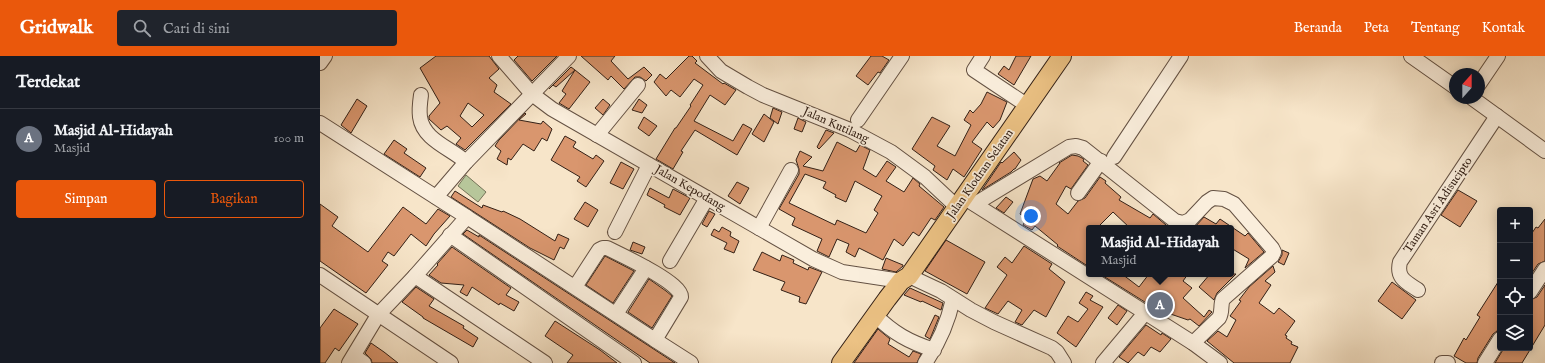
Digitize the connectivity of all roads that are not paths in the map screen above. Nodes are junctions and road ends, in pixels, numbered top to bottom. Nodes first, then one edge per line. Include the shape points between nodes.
1 (325, 56) edge
2 (499, 56) edge
3 (569, 56) edge
4 (706, 56) edge
5 (902, 56) edge
6 (983, 56) edge
7 (1062, 56) edge
8 (1181, 56) edge
9 (1410, 56) edge
10 (1498, 56) edge
11 (320, 63) edge
12 (1485, 75) edge
13 (1449, 83) edge
14 (638, 85) dead end
15 (421, 94) dead end
16 (532, 94) junction
17 (1480, 104) edge
18 (1028, 106) junction
19 (1497, 116) junction
20 (858, 120) dead end
21 (320, 123) edge
22 (597, 135) junction
23 (1545, 151) edge
24 (1108, 159) junction
25 (649, 165) junction
26 (463, 166) junction
27 (791, 170) dead end
28 (1078, 192) dead end
29 (436, 197) junction
30 (707, 198) junction
31 (965, 203) junction
32 (467, 217) junction
33 (759, 228) junction
34 (615, 232) dead end
35 (450, 236) junction
36 (670, 261) dead end
37 (646, 268) junction
38 (1545, 269) edge
39 (320, 275) edge
40 (415, 276) junction
41 (1086, 277) edge
42 (1086, 277) edge
43 (898, 286) junction
44 (575, 287) junction
45 (1533, 287) edge
46 (1418, 290) dead end
47 (952, 306) junction
48 (1145, 313) junction
49 (616, 314) junction
50 (378, 315) junction
51 (875, 315) junction
52 (655, 340) junction
53 (1193, 343) junction
54 (1497, 344) edge
55 (934, 350) junction
56 (356, 361) edge
57 (1215, 361) edge
58 (451, 363) edge
59 (545, 363) edge
60 (634, 363) edge
61 (691, 363) edge
62 (841, 363) edge
63 (925, 363) edge
64 (1064, 363) edge
65 (1103, 363) edge
66 (1442, 363) edge
67 (1448, 363) edge
68 (1485, 363) edge

1 - 11 street
2 - 16 street, Jalan Kepodang
3 - 16 street
4 - 31 street, Jalan Kutilang via 721,71 748,87 850,130 891,152
5 - 20 street
6 - 18 street via 974,70
7 - 18 main road, Jalan Klodran Selatan
8 - 24 street
9 - 13 street
10 - 12 street
14 - 22 street
15 - 26 street via 419,116 426,133
16 - 22 street, Jalan Kepodang via 552,109
16 - 26 street
17 - 19 street
18 - 31 main road, Jalan Klodran Selatan
19 - 23 street
19 - 46 street, Taman Asri Adisucipto via 1400,262 1398,270 1402,278
21 - 29 street
22 - 25 street, Jalan Kepodang
24 - 28 street
24 - 31 street via 1083,148 1069,147
24 - 53 street via 1175,221 1184,223 1190,220 1213,198 1224,199 1234,204 1274,252 1223,298 1219,318
25 - 30 street, Jalan Kepodang
25 - 34 street
26 - 29 street
27 - 33 street
29 - 32 street
30 - 33 street, Jalan Kepodang
30 - 36 street
31 - 41 street, Jalan Kutilang
31 - 43 main road, Jalan Klodran Selatan
32 - 35 street
32 - 44 street
33 - 43 street, Jalan Kepodang via 827,266
35 - 40 street
35 - 60 street
37 - 44 street via 607,248 602,248
37 - 49 street
37 - 52 street via 677,288 681,294 680,301
38 - 45 street
39 - 50 street
40 - 50 street
40 - 59 street
42 - 48 street, Jalan Kutilang
43 - 47 street, Jalan Kepodang via 942,291
43 - 51 main road, Jalan Klodran Selatan
44 - 49 street
47 - 55 street
47 - 64 street, Jalan Kepodang via 1052,348 1058,352
48 - 53 street, Jalan Kutilang
48 - 65 street
49 - 52 street
50 - 56 street
50 - 58 street
51 - 55 street via 902,337
51 - 62 main road, Jalan Klodran Selatan
52 - 61 street
53 - 57 street, Jalan Kutilang
54 - 68 street
55 - 63 street
66 - 67 street

